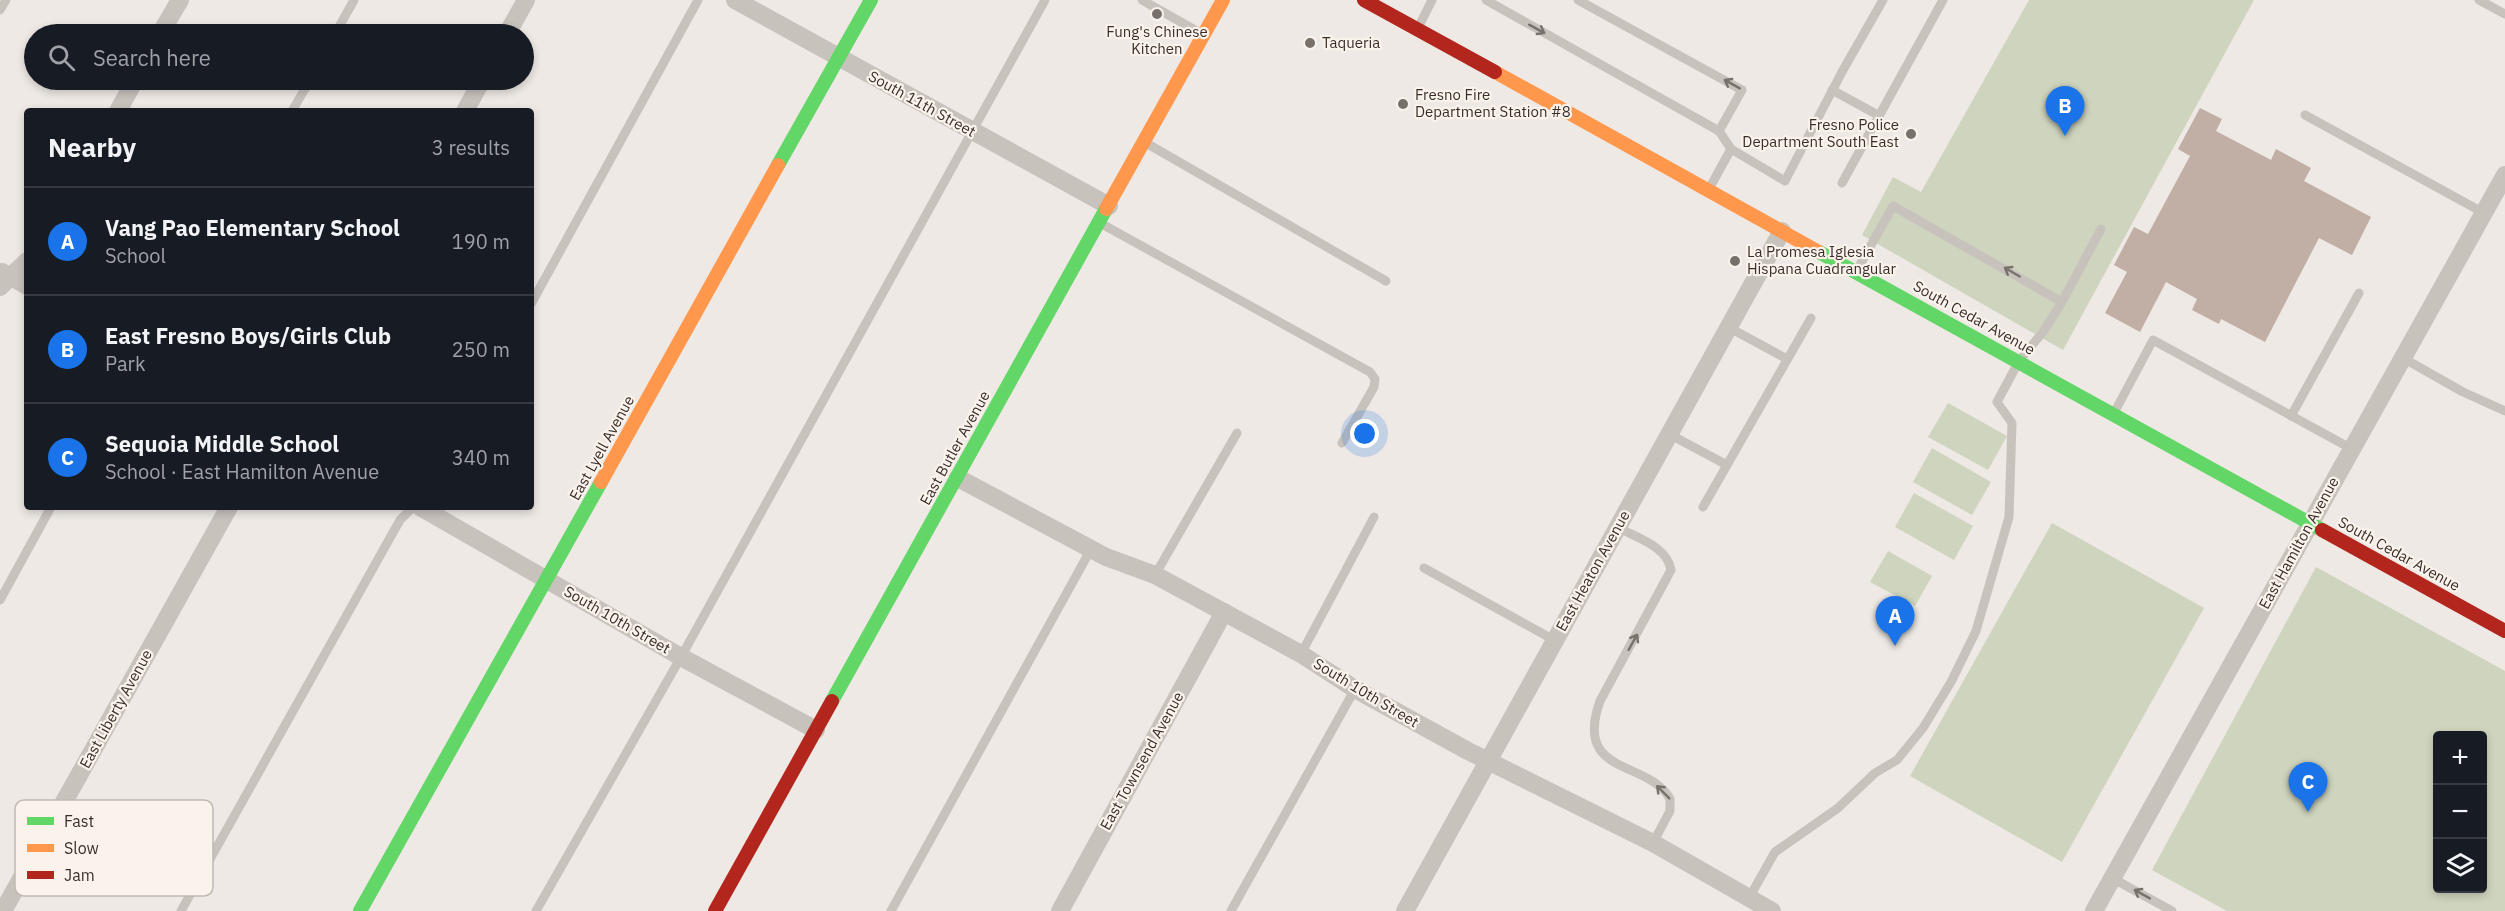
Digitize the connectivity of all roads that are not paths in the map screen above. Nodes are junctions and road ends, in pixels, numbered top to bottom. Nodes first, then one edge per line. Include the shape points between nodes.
1 (6, 0) edge
2 (180, 0) edge
3 (354, 0) edge
4 (526, 0) edge
5 (698, 0) edge
6 (735, 0) edge
7 (871, 0) edge
8 (1045, 0) edge
9 (1142, 0) edge
10 (1223, 0) edge
11 (1365, 0) edge
12 (1432, 0) edge
13 (1486, 0) edge
14 (1578, 0) edge
15 (1883, 0) edge
16 (1943, 0) edge
17 (2479, 0) edge
18 (0, 10) edge
19 (2505, 14) edge
20 (166, 24) edge
21 (341, 24) edge
22 (513, 24) edge
23 (1416, 30) junction
24 (1204, 36) junction
25 (839, 58) junction
26 (130, 90) edge
27 (304, 90) edge
28 (477, 90) edge
29 (1832, 90) junction
30 (120, 108) edge
31 (294, 108) edge
32 (467, 108) edge
33 (2305, 115) dead end
34 (1878, 116) junction
35 (1719, 131) junction
36 (972, 132) junction
37 (1145, 143) junction
38 (1731, 149) junction
39 (2505, 175) edge
40 (1842, 183) dead end
41 (1709, 190) junction
42 (1109, 206) junction
43 (2484, 213) junction
44 (1100, 223) junction
45 (2101, 229) dead end
46 (1782, 231) junction
47 (24, 264) edge
48 (1856, 272) junction
49 (10, 280) edge
50 (1386, 281) dead end
51 (2359, 293) dead end
52 (534, 299) edge
53 (2062, 302) junction
54 (1811, 318) dead end
55 (1728, 327) junction
56 (1787, 358) junction
57 (2403, 358) junction
58 (2019, 361) junction
59 (2505, 411) edge
60 (2114, 413) junction
61 (2291, 416) junction
62 (1237, 433) dead end
63 (1669, 434) junction
64 (1342, 443) dead end
65 (2352, 449) junction
66 (1727, 465) junction
67 (958, 478) junction
68 (1703, 507) dead end
69 (49, 510) edge
70 (226, 510) edge
71 (410, 510) edge
72 (425, 510) edge
73 (1374, 517) dead end
74 (2310, 523) junction
75 (1617, 527) junction
76 (1091, 549) junction
77 (1424, 568) dead end
78 (1155, 575) junction
79 (546, 579) junction
80 (0, 600) edge
81 (1224, 612) junction
82 (2505, 631) edge
83 (1554, 640) junction
84 (1301, 654) junction
85 (681, 657) junction
86 (1355, 689) junction
87 (816, 730) junction
88 (1488, 761) junction
89 (65, 800) edge
90 (1653, 843) junction
91 (213, 854) edge
92 (2112, 878) junction
93 (15, 889) edge
94 (189, 896) edge
95 (1750, 903) edge
96 (3, 911) edge
97 (181, 911) edge
98 (360, 911) edge
99 (536, 911) edge
100 (716, 911) edge
101 (891, 911) edge
102 (1060, 911) edge
103 (1231, 911) edge
104 (1405, 911) edge
105 (1772, 911) edge
106 (2094, 911) edge
107 (2172, 911) edge

1 - 18 lane
2 - 20 street
3 - 21 lane
4 - 22 street
5 - 52 lane
6 - 25 street, South 11th Street
7 - 25 street, East Lyell Avenue
8 - 36 lane
9 - 24 lane
10 - 24 street, East Butler Avenue
11 - 23 street, South Cedar Avenue
12 - 23 lane
13 -> 35 lane
35 -> 14 lane via 1742,90
15 - 29 lane
16 - 34 lane
17 - 19 lane
23 - 41 street, South Cedar Avenue
24 - 37 street, East Butler Avenue
25 - 36 street, South 11th Street
25 - 79 street, East Lyell Avenue
26 - 30 street
27 - 31 lane
28 - 32 street
29 - 34 lane
29 - 38 lane via 1785,181
33 - 43 lane
34 - 40 lane
35 - 38 lane
36 - 42 street, South 11th Street
36 - 85 lane
37 - 42 street, East Butler Avenue
37 - 50 lane
38 - 41 lane
39 - 43 street, East Hamilton Avenue
41 - 46 street, South Cedar Avenue
42 - 44 street, East Butler Avenue
43 - 57 street, East Hamilton Avenue
44 - 64 lane via 1370,372 1375,379 1374,387
44 - 67 street, East Butler Avenue
45 - 53 lane
46 - 48 street, South Cedar Avenue
46 - 55 street, East Heaton Avenue
47 - 49 street
53 -> 48 lane via 1893,206
48 - 58 street, South Cedar Avenue
51 - 61 lane
53 - 58 lane
54 - 56 lane
55 - 56 lane
55 - 63 street, East Heaton Avenue
56 - 66 lane
57 - 59 lane
57 - 65 street, East Hamilton Avenue
58 - 60 street, South Cedar Avenue
58 - 95 lane via 1997,402 2012,423 2009,517 1976,631 1952,682 1897,760 1775,852
60 - 61 lane via 2153,340
60 - 74 street, South Cedar Avenue
61 - 65 lane
62 - 78 lane
63 - 66 lane
63 - 75 street, East Heaton Avenue
65 - 74 street, East Hamilton Avenue
66 - 68 lane
67 - 76 street, South 10th Street
67 - 87 street, East Butler Avenue
69 - 80 lane
70 - 89 street, East Liberty Avenue
71 - 91 lane via 400,520
72 - 79 street, South 10th Street
73 - 84 lane
74 - 82 street, South Cedar Avenue
74 - 92 street, East Hamilton Avenue
75 - 83 street, East Heaton Avenue
90 -> 75 lane via 1670,811 1670,798 1658,786 1609,760 1602,753 1594,725 1600,701 1671,570 1662,551
76 - 78 street, South 10th Street
76 - 101 lane
77 - 83 lane
78 - 81 street, South 10th Street
79 - 85 street, South 10th Street
79 - 98 street, East Lyell Avenue
81 - 84 street, South 10th Street
81 - 102 street, East Townsend Avenue
83 - 88 street, East Heaton Avenue
84 - 86 street, South 10th Street
85 - 87 street, South 10th Street
85 - 99 lane
86 - 88 street, South 10th Street
86 - 103 lane
87 - 100 street, East Butler Avenue
88 - 90 street, South 10th Street
88 - 104 street, East Heaton Avenue
90 - 95 street, South 10th Street
92 - 106 street, East Hamilton Avenue
107 -> 92 lane
93 - 96 street, East Liberty Avenue
94 - 97 lane
95 - 105 street, South 10th Street

